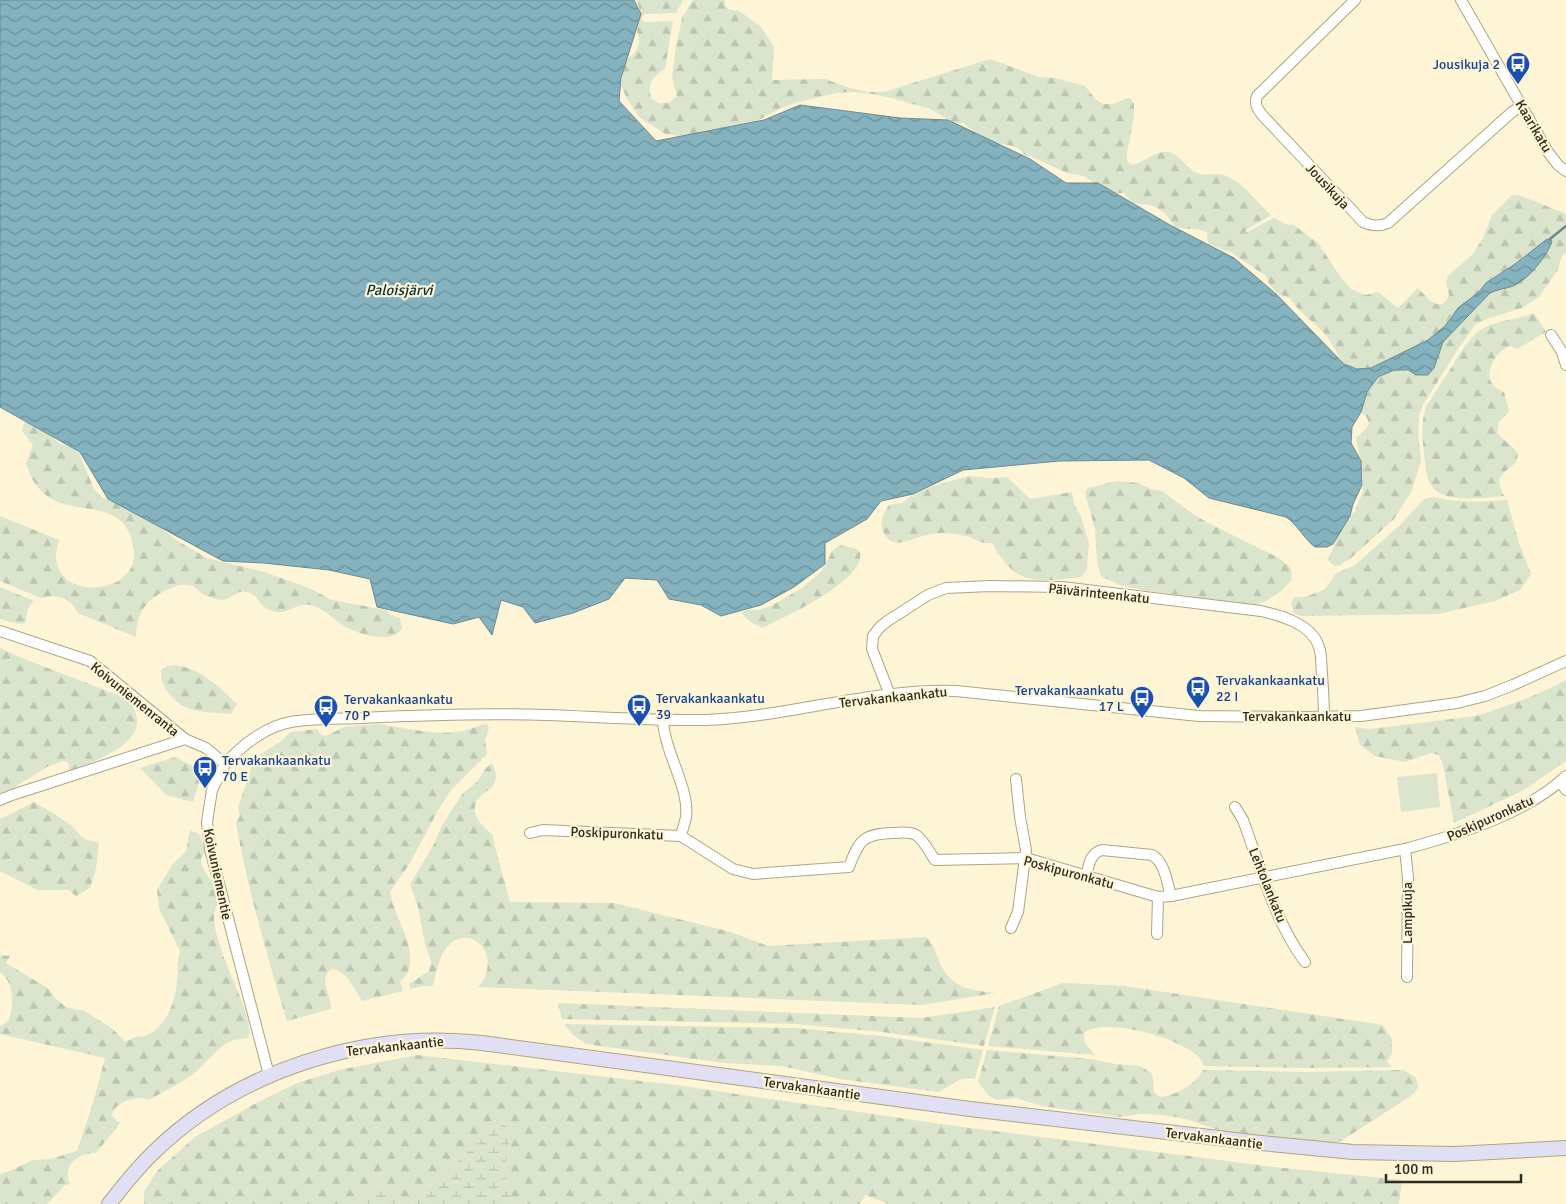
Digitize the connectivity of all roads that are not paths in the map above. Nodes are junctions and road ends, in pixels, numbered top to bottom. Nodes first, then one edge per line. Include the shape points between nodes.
1 (1355, 0) edge
2 (1461, 0) edge
3 (1522, 106) junction
4 (1566, 171) edge
5 (1551, 335) dead end
6 (1566, 365) edge
7 (0, 631) edge
8 (1566, 661) edge
9 (890, 695) junction
10 (1324, 717) junction
11 (663, 720) junction
12 (185, 739) junction
13 (226, 764) junction
14 (1016, 779) dead end
15 (1564, 782) edge
16 (0, 800) edge
17 (1236, 807) dead end
18 (530, 833) dead end
19 (680, 836) junction
20 (1405, 849) junction
21 (1026, 858) junction
22 (1086, 876) junction
23 (1265, 878) junction
24 (1171, 896) junction
25 (1158, 897) junction
26 (1011, 928) dead end
27 (1157, 934) dead end
28 (1305, 962) dead end
29 (1407, 977) dead end
30 (269, 1075) junction
31 (1566, 1148) edge
32 (109, 1204) edge

1 - 3 street, Jousikuja via 1257,96 1255,102 1264,118 1363,222 1371,226 1388,223
2 - 3 street, Kaarikatu
3 - 4 street, Kaarikatu via 1548,152
5 - 6 street
7 - 12 street, Koivuniemenranta via 90,661
8 - 10 street, Tervakankaankatu via 1513,686 1457,703 1361,716
9 - 10 street, Tervakankaankatu via 956,691 1199,716
9 - 10 street, Päivärinteenkatu via 872,649 873,636 880,627 928,595 956,587 1062,588 1252,610 1282,616 1299,624 1318,643
9 - 11 street, Tervakankaankatu via 746,716
11 - 13 street, Tervakankaankatu via 545,715 422,715 289,722 240,748
11 - 19 street via 665,740 686,806
12 - 13 street via 206,748
12 - 16 street
13 - 30 street, Koivuniementie via 212,790 207,822 210,849
14 - 21 street
15 - 20 street, Poskipuronkatu via 1480,825
17 - 23 street, Lehtolankatu
18 - 19 street, Poskipuronkatu via 543,830
19 - 21 street, Poskipuronkatu via 733,869 753,874 849,867 859,845 876,834 915,835 935,860
20 - 23 street, Poskipuronkatu
20 - 29 street, Lampikuja via 1408,878
21 - 22 street, Poskipuronkatu
21 - 26 street via 1018,912
22 - 24 street via 1096,851 1152,855 1161,863
22 - 25 street, Poskipuronkatu
23 - 24 street, Poskipuronkatu
23 - 28 street, Lehtolankatu via 1295,949
24 - 25 street, Poskipuronkatu
25 - 27 street
30 - 31 street, Tervakankaantie via 351,1049 451,1040 970,1109 1353,1152 1454,1154
30 - 32 street, Tervakankaantie via 189,1123 137,1169

